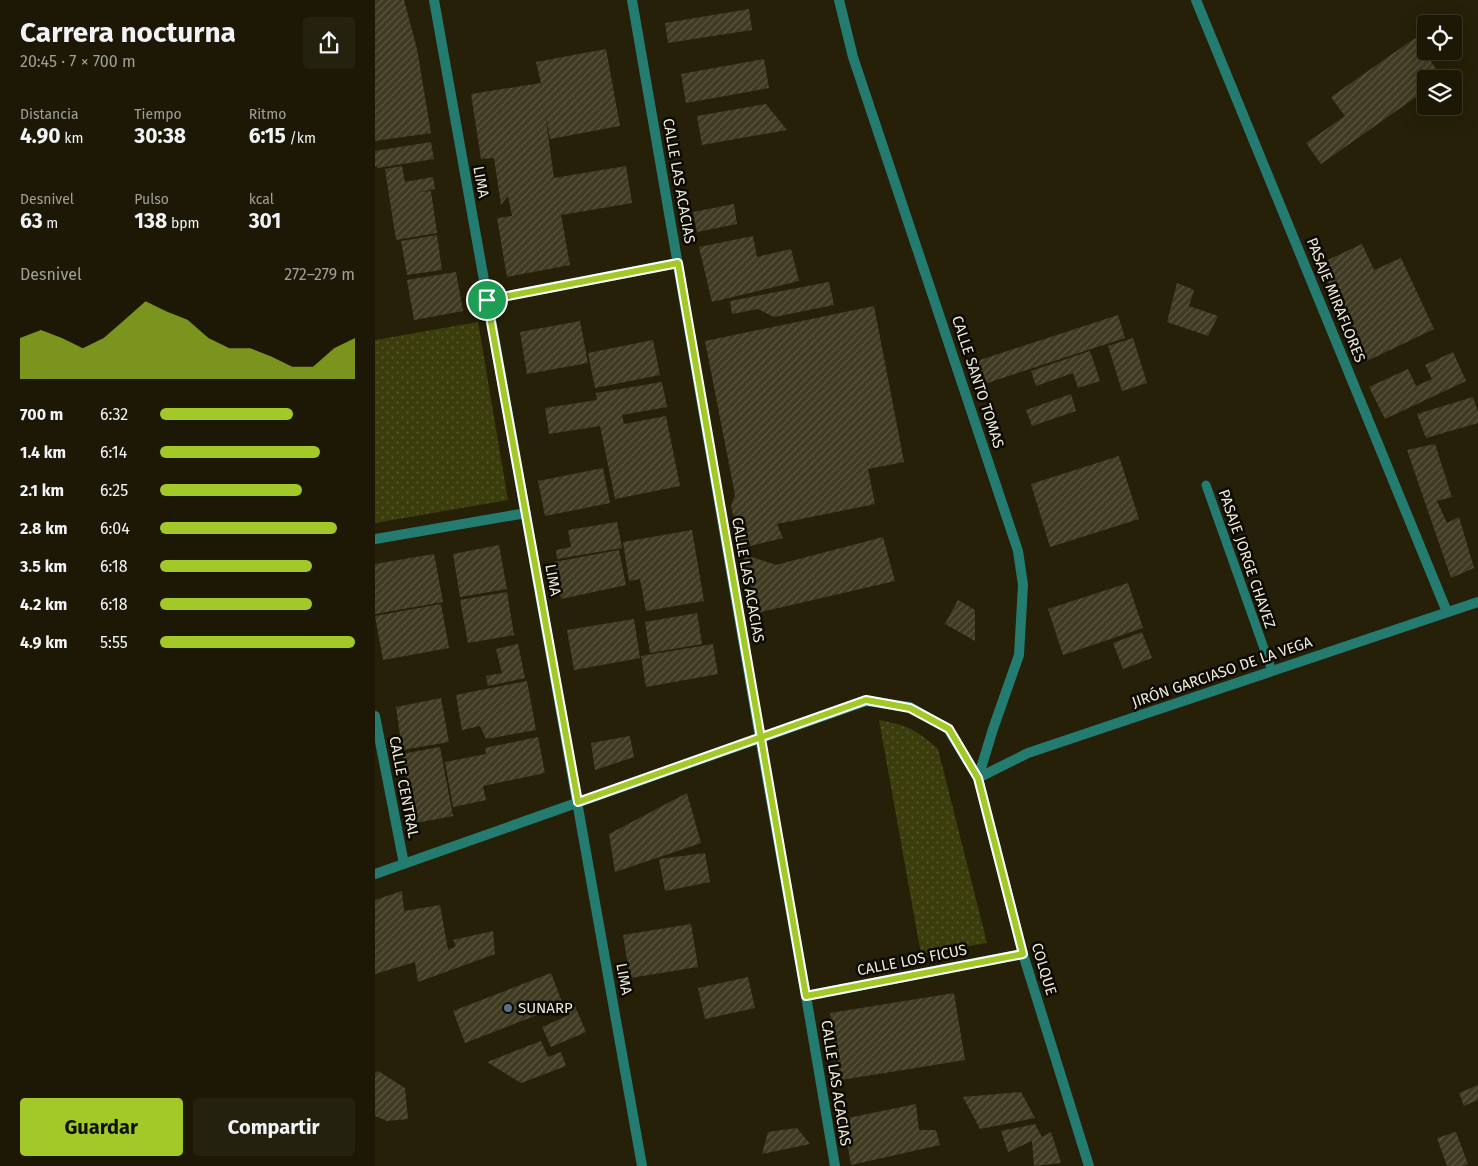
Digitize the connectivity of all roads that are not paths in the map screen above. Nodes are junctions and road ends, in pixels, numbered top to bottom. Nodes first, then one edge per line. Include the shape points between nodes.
1 (434, 0) edge
2 (632, 0) edge
3 (839, 0) edge
4 (1196, 0) edge
5 (678, 263) junction
6 (487, 300) junction
7 (1206, 485) dead end
8 (526, 512) junction
9 (375, 539) edge
10 (1478, 602) edge
11 (1447, 612) junction
12 (1272, 671) junction
13 (375, 716) edge
14 (760, 738) junction
15 (978, 778) junction
16 (578, 802) junction
17 (404, 864) junction
18 (375, 874) edge
19 (1023, 954) junction
20 (806, 996) junction
21 (642, 1166) edge
22 (835, 1166) edge
23 (1089, 1166) edge

1 - 6 street, LIMA
2 - 5 street, CALLE LAS ACACIAS
3 - 15 street, CALLE SANTO TOMAS via 856,66 1018,550 1023,585 1019,655
4 - 11 street, PASAJE MIRAFLORES
5 - 6 street
5 - 14 street, CALLE LAS ACACIAS
6 - 8 street, LIMA
7 - 12 lane, PASAJE JORGE CHAVEZ
8 - 9 street
8 - 16 street, LIMA
10 - 11 street, JIRÓN GARCIASO DE LA VEGA
11 - 12 street, JIRÓN GARCIASO DE LA VEGA
12 - 15 street, JIRÓN GARCIASO DE LA VEGA via 1028,753
13 - 17 street, CALLE CENTRAL
14 - 15 street via 866,700 910,708 949,729
14 - 16 street
14 - 20 street, CALLE LAS ACACIAS
15 - 19 street, COLQUE
16 - 17 street
16 - 21 street, LIMA
17 - 18 street
19 - 20 street, CALLE LOS FICUS
19 - 23 street, COLQUE
20 - 22 street, CALLE LAS ACACIAS

